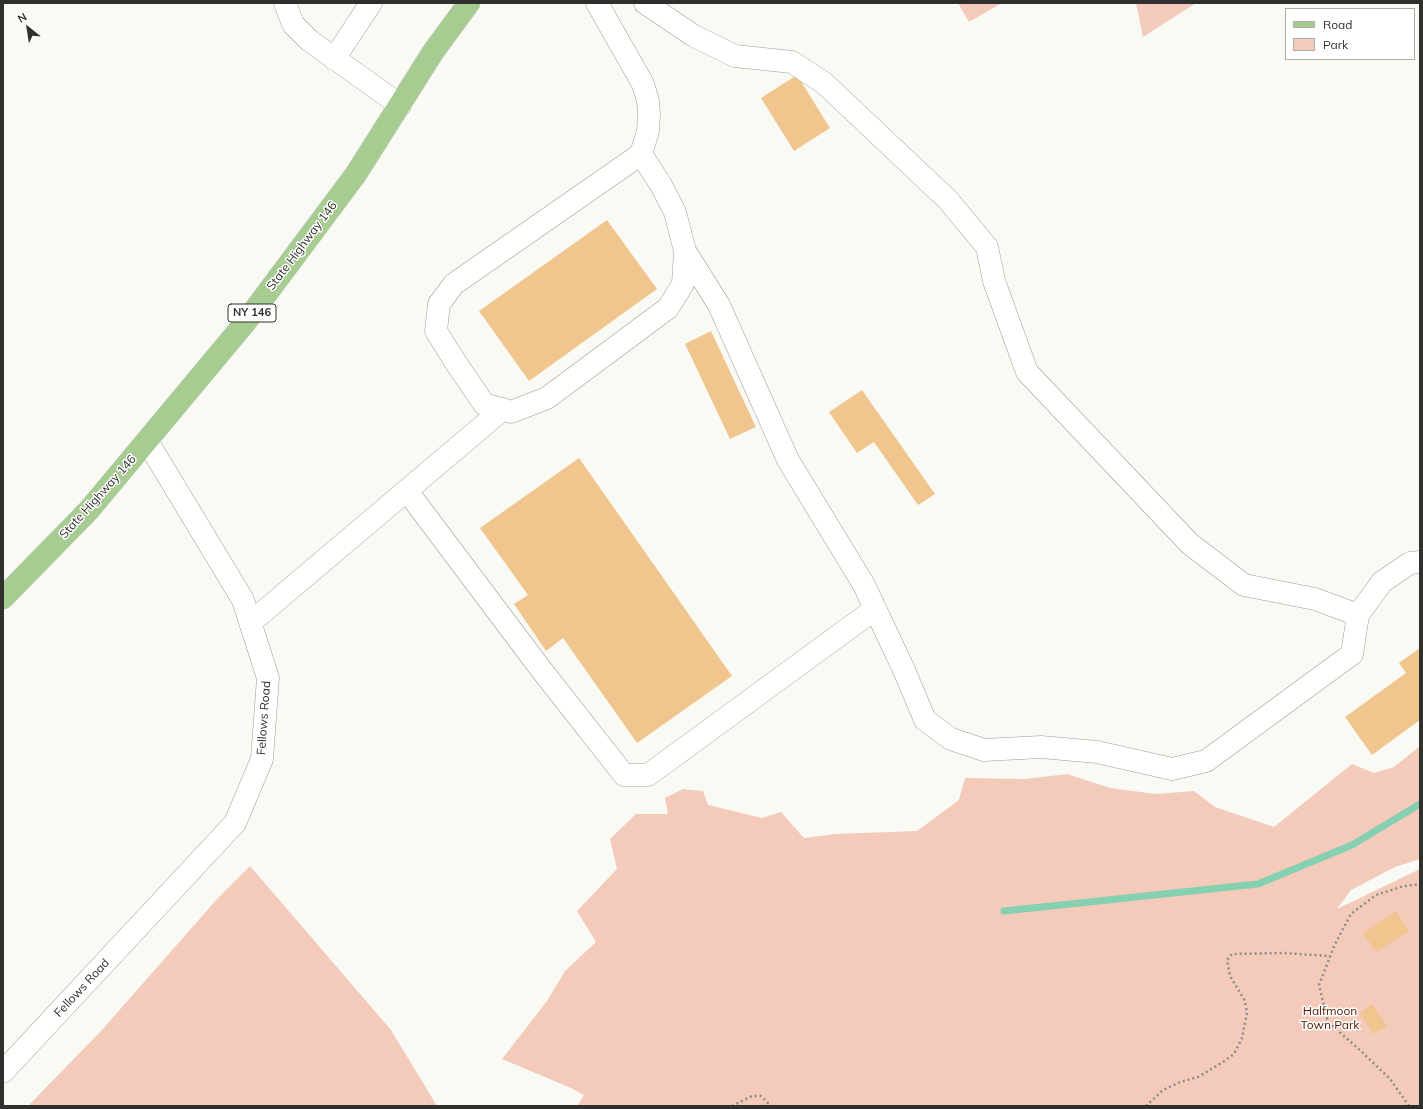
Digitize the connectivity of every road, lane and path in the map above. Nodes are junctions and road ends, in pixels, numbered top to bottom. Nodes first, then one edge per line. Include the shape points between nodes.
1 (286, 3) edge
2 (371, 3) edge
3 (469, 3) edge
4 (597, 3) edge
5 (645, 3) edge
6 (334, 59) junction
7 (400, 105) junction
8 (641, 154) junction
9 (685, 251) junction
10 (503, 409) junction
11 (147, 442) junction
12 (407, 491) junction
13 (1420, 562) edge
14 (3, 598) edge
15 (875, 609) junction
16 (1358, 615) junction
17 (250, 623) junction
18 (1420, 884) edge
19 (1330, 956) junction
20 (3, 1072) edge
21 (732, 1106) edge
22 (771, 1106) edge
23 (1146, 1106) edge
24 (1408, 1106) edge

1 - 6 street via 294,24 310,42
2 - 6 street
3 - 7 main road, State Highway 146 / NY 146 via 433,52
4 - 8 street via 643,84 650,114
5 - 16 street via 694,36 735,56 792,62 824,83 948,200 987,247 994,281 1027,372 1190,544 1244,585 1315,599
6 - 7 street
7 - 11 main road, State Highway 146 / NY 146 via 356,174 244,324
8 - 9 street via 675,212
8 - 10 street via 454,284 439,304 436,331 456,364 484,404
9 - 10 street via 683,284 668,308 546,398 511,412
9 - 15 street via 719,305 788,460 864,585
10 - 12 street
11 - 14 main road, State Highway 146 / NY 146 via 89,510
11 - 17 street, Fellows Road via 243,600
12 - 15 street via 624,775 648,775
12 - 17 street
13 - 16 street via 1410,563 1382,582
15 - 16 street via 925,720 951,739 984,750 1041,747 1089,752 1172,769 1206,761 1352,654
17 - 20 street, Fellows Road via 268,678 262,759 235,823
18 - 19 path via 1376,895 1351,914
19 - 23 path via 1232,954 1227,960 1230,976 1245,1001 1247,1013 1242,1038 1234,1054 1198,1077 1163,1090
19 - 24 path via 1319,985 1328,1022 1390,1079
21 - 22 path via 752,1096 761,1096

